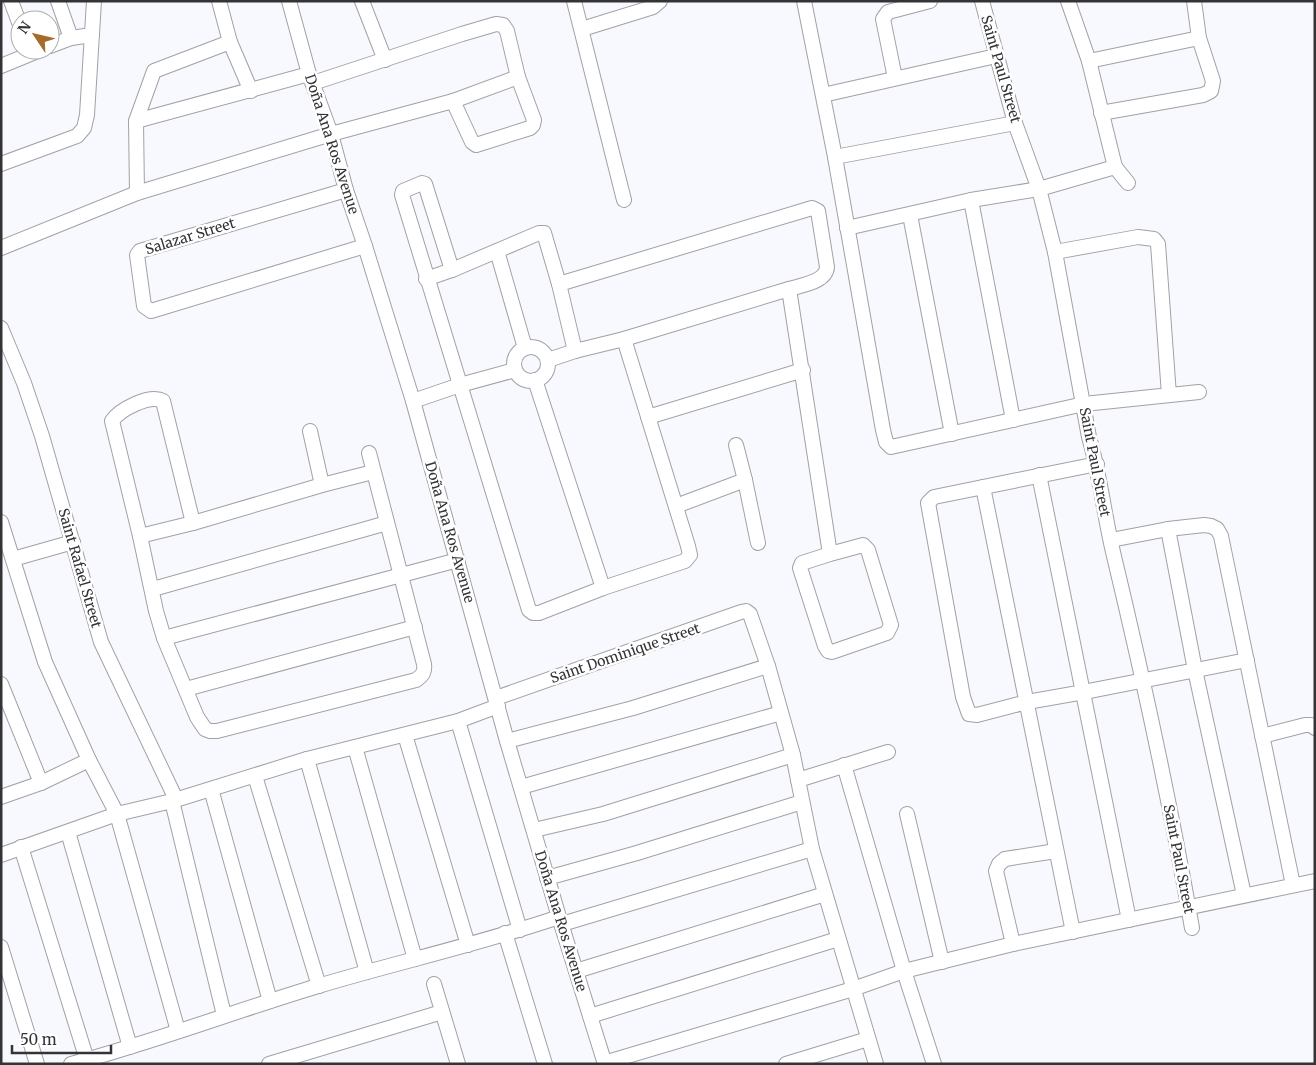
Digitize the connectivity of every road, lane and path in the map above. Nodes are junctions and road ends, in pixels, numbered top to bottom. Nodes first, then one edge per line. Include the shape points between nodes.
1 (58, 1) edge
2 (94, 1) edge
3 (218, 1) edge
4 (289, 1) edge
5 (362, 1) edge
6 (574, 1) edge
7 (660, 1) edge
8 (804, 1) edge
9 (930, 1) edge
10 (982, 1) edge
11 (1068, 1) edge
12 (1194, 1) edge
13 (582, 29) junction
14 (92, 35) junction
15 (71, 38) junction
16 (1199, 38) junction
17 (60, 42) edge
18 (230, 42) junction
19 (996, 56) junction
20 (14, 60) edge
21 (385, 60) junction
22 (1089, 61) junction
23 (1, 66) edge
24 (518, 77) junction
25 (895, 78) junction
26 (311, 79) junction
27 (251, 91) junction
28 (823, 95) junction
29 (453, 101) junction
30 (1101, 113) junction
31 (136, 121) junction
32 (1015, 123) junction
33 (331, 134) junction
34 (835, 158) junction
35 (1, 164) edge
36 (1115, 167) junction
37 (1128, 183) dead end
38 (1039, 189) junction
39 (346, 190) junction
40 (137, 193) junction
41 (624, 200) dead end
42 (971, 200) junction
43 (910, 215) junction
44 (847, 228) junction
45 (365, 246) junction
46 (1, 248) edge
47 (497, 251) junction
48 (1056, 252) junction
49 (452, 270) junction
50 (426, 278) junction
51 (560, 284) junction
52 (789, 289) junction
53 (1, 328) edge
54 (624, 339) junction
55 (525, 348) junction
56 (575, 351) junction
57 (548, 360) junction
58 (515, 370) junction
59 (803, 370) junction
60 (535, 380) junction
61 (460, 385) junction
62 (1200, 392) dead end
63 (1169, 395) junction
64 (413, 401) junction
65 (1084, 404) junction
66 (648, 417) junction
67 (1013, 420) junction
68 (310, 430) dead end
69 (952, 434) junction
70 (736, 446) dead end
71 (368, 452) dead end
72 (1096, 464) junction
73 (373, 472) junction
74 (1038, 475) junction
75 (745, 480) junction
76 (322, 485) junction
77 (983, 487) junction
78 (676, 506) junction
79 (1, 522) edge
80 (193, 523) junction
81 (387, 523) junction
82 (1168, 529) junction
83 (140, 536) junction
84 (1111, 540) junction
85 (73, 542) junction
86 (758, 543) dead end
87 (830, 554) junction
88 (13, 559) junction
89 (458, 560) junction
90 (402, 576) junction
91 (602, 588) junction
92 (152, 590) junction
93 (415, 627) junction
94 (164, 638) junction
95 (1247, 660) junction
96 (768, 666) junction
97 (1195, 670) junction
98 (1143, 679) junction
99 (1, 684) edge
100 (186, 689) junction
101 (1084, 692) junction
102 (497, 702) junction
103 (1027, 702) junction
104 (781, 713) junction
105 (458, 721) junction
106 (1315, 728) edge
107 (405, 735) junction
108 (1262, 736) junction
109 (507, 741) junction
110 (355, 747) junction
111 (888, 752) dead end
112 (793, 755) junction
113 (90, 760) junction
114 (307, 760) junction
115 (844, 765) junction
116 (255, 776) junction
117 (798, 780) junction
118 (41, 782) junction
119 (521, 787) junction
120 (211, 789) junction
121 (1, 797) edge
122 (172, 802) junction
123 (802, 802) junction
124 (117, 814) junction
125 (907, 814) dead end
126 (534, 830) junction
127 (68, 832) junction
128 (21, 847) junction
129 (812, 849) junction
130 (1056, 850) junction
131 (1, 855) edge
132 (547, 878) junction
133 (1315, 881) edge
134 (1293, 885) junction
135 (825, 894) junction
136 (1244, 895) junction
137 (1189, 908) junction
138 (560, 920) junction
139 (1129, 920) junction
140 (1192, 928) dead end
141 (520, 930) junction
142 (1073, 932) junction
143 (505, 933) junction
144 (838, 939) junction
145 (1013, 944) junction
146 (468, 945) junction
147 (1, 947) edge
148 (415, 958) junction
149 (942, 962) junction
150 (576, 971) junction
151 (904, 971) junction
152 (367, 972) junction
153 (434, 984) dead end
154 (319, 986) junction
155 (853, 989) junction
156 (270, 1001) junction
157 (442, 1012) junction
158 (224, 1016) junction
159 (590, 1016) junction
160 (178, 1031) junction
161 (868, 1039) junction
162 (130, 1047) junction
163 (87, 1060) junction
164 (604, 1063) edge
165 (37, 1064) edge
166 (71, 1064) edge
167 (269, 1064) edge
168 (458, 1064) edge
169 (545, 1064) edge
170 (786, 1064) edge
171 (876, 1064) edge
172 (934, 1064) edge

1 - 15 street
2 - 14 street
3 - 18 street
4 - 26 street, Doña Ana Ros Avenue
5 - 21 street
6 - 13 street
7 - 13 street via 653,8
8 - 28 street
9 - 25 street via 888,12 883,19
10 - 19 street, Saint Paul Street
11 - 22 street
12 - 16 street
13 - 41 street
14 - 15 street
14 - 35 street via 84,128 77,136
15 - 17 street
16 - 22 street
16 - 30 street via 1213,81 1208,94
18 - 27 street
18 - 31 street via 154,71
19 - 25 street
19 - 32 street, Saint Paul Street
20 - 23 street
21 - 24 street via 500,24 507,31
21 - 26 street
22 - 30 street
24 - 29 street
24 - 29 street via 534,122 530,128 476,145
25 - 28 street
26 - 27 street
26 - 33 street, Doña Ana Ros Avenue
27 - 31 street
28 - 34 street
29 - 33 street
30 - 36 street
31 - 40 street
32 - 34 street
32 - 38 street, Saint Paul Street
33 - 39 street, Doña Ana Ros Avenue
33 - 40 street
34 - 44 street
36 - 37 street
36 - 38 street
38 - 42 street
38 - 48 street, Saint Paul Street
39 - 45 street, Doña Ana Ros Avenue
39 - 45 street, Salazar Street via 140,251 137,255 144,306 151,311
40 - 46 street
42 - 43 street
42 - 67 street
43 - 44 street
43 - 69 street
44 - 69 street via 886,442 891,447
45 - 64 street, Doña Ana Ros Avenue
47 - 49 street
47 - 51 street via 544,233
47 - 55 street
48 - 63 street via 1138,237 1154,238 1158,244
48 - 65 street, Saint Paul Street
49 - 50 street
49 - 50 street via 425,184 422,183 403,191 402,196
50 - 61 street
51 - 52 street via 814,208 819,214 826,272 823,278
51 - 56 street
52 - 54 street
52 - 59 street
53 - 85 street, Saint Rafael Street via 24,383
54 - 56 street
54 - 66 street
55 - 57 street via 539,348
55 - 58 street via 514,361
56 - 57 street
57 - 60 street via 543,376
58 - 60 street via 520,377
58 - 61 street
59 - 66 street
59 - 87 street
60 - 91 street
61 - 64 street
61 - 91 street via 530,612 539,613
62 - 63 street
63 - 65 street
64 - 89 street, Doña Ana Ros Avenue
65 - 67 street
65 - 72 street, Saint Paul Street
66 - 78 street
67 - 69 street
68 - 76 street
70 - 75 street
71 - 73 street
72 - 74 street
72 - 84 street, Saint Paul Street
73 - 76 street
73 - 81 street
74 - 77 street
74 - 101 street
75 - 78 street
75 - 86 street
76 - 80 street
77 - 103 street
77 - 103 street via 934,497 928,503 963,696 967,712 972,716
78 - 91 street via 688,546 688,558
79 - 88 street
80 - 83 street
80 - 83 street via 163,401 151,398 121,411 112,421
81 - 90 street
81 - 92 street
82 - 84 street
82 - 95 street via 1204,525 1218,529
82 - 97 street
83 - 92 street
84 - 98 street, Saint Paul Street
85 - 88 street
85 - 122 street, Saint Rafael Street via 101,642 174,795
87 - 87 street via 866,546 891,625 887,633 832,652 825,646 800,568 802,563
88 - 113 street via 46,662
89 - 90 street
89 - 102 street, Doña Ana Ros Avenue
90 - 93 street
90 - 94 street
92 - 94 street
93 - 100 street
93 - 100 street via 425,670 416,680 217,731 204,729
94 - 100 street
95 - 97 street
95 - 108 street
96 - 102 street, Saint Dominique Street via 752,617 748,612 741,612
96 - 104 street
96 - 109 street via 633,708
97 - 98 street
97 - 136 street
98 - 101 street
98 - 137 street, Saint Paul Street
99 - 118 street
101 - 103 street
101 - 139 street
102 - 105 street, Saint Dominique Street
102 - 109 street, Doña Ana Ros Avenue
103 - 130 street
104 - 112 street
104 - 119 street
105 - 107 street, Saint Dominique Street
105 - 141 street
106 - 108 street via 1305,725
107 - 110 street, Saint Dominique Street
107 - 146 street
108 - 134 street
109 - 119 street, Doña Ana Ros Avenue
110 - 114 street, Saint Dominique Street
110 - 148 street
111 - 115 street
112 - 117 street
112 - 126 street via 603,814
113 - 118 street
113 - 124 street
114 - 116 street, Saint Dominique Street
114 - 152 street
115 - 117 street
115 - 151 street
116 - 120 street, Saint Dominique Street
116 - 154 street
117 - 123 street
118 - 121 street
119 - 126 street, Doña Ana Ros Avenue
120 - 122 street, Saint Dominique Street
120 - 156 street
122 - 124 street, Saint Dominique Street
122 - 158 street, Saint Rafael Street
123 - 129 street
123 - 132 street
124 - 127 street, Saint Dominique Street
124 - 160 street
125 - 149 street
126 - 132 street, Doña Ana Ros Avenue
127 - 128 street, Saint Dominique Street
127 - 162 street
128 - 131 street, Saint Dominique Street
128 - 163 street
129 - 135 street
129 - 138 street
130 - 142 street
130 - 145 street via 1005,859 999,864 996,871
132 - 138 street, Doña Ana Ros Avenue
133 - 134 street
134 - 136 street
135 - 144 street
135 - 150 street
136 - 137 street
137 - 139 street
137 - 140 street, Saint Paul Street
138 - 141 street
138 - 150 street, Doña Ana Ros Avenue
139 - 142 street
141 - 143 street
142 - 145 street
143 - 146 street
143 - 169 street
144 - 155 street
144 - 159 street
145 - 149 street
146 - 148 street
147 - 165 street
148 - 152 street
149 - 151 street
150 - 159 street, Doña Ana Ros Avenue
151 - 155 street
151 - 172 street
152 - 154 street
153 - 157 street
154 - 156 street
155 - 161 street
155 - 164 street
156 - 158 street
157 - 167 street
157 - 168 street
158 - 160 street
159 - 164 street, Doña Ana Ros Avenue
160 - 162 street
161 - 170 street
161 - 171 street
162 - 163 street
163 - 166 street

